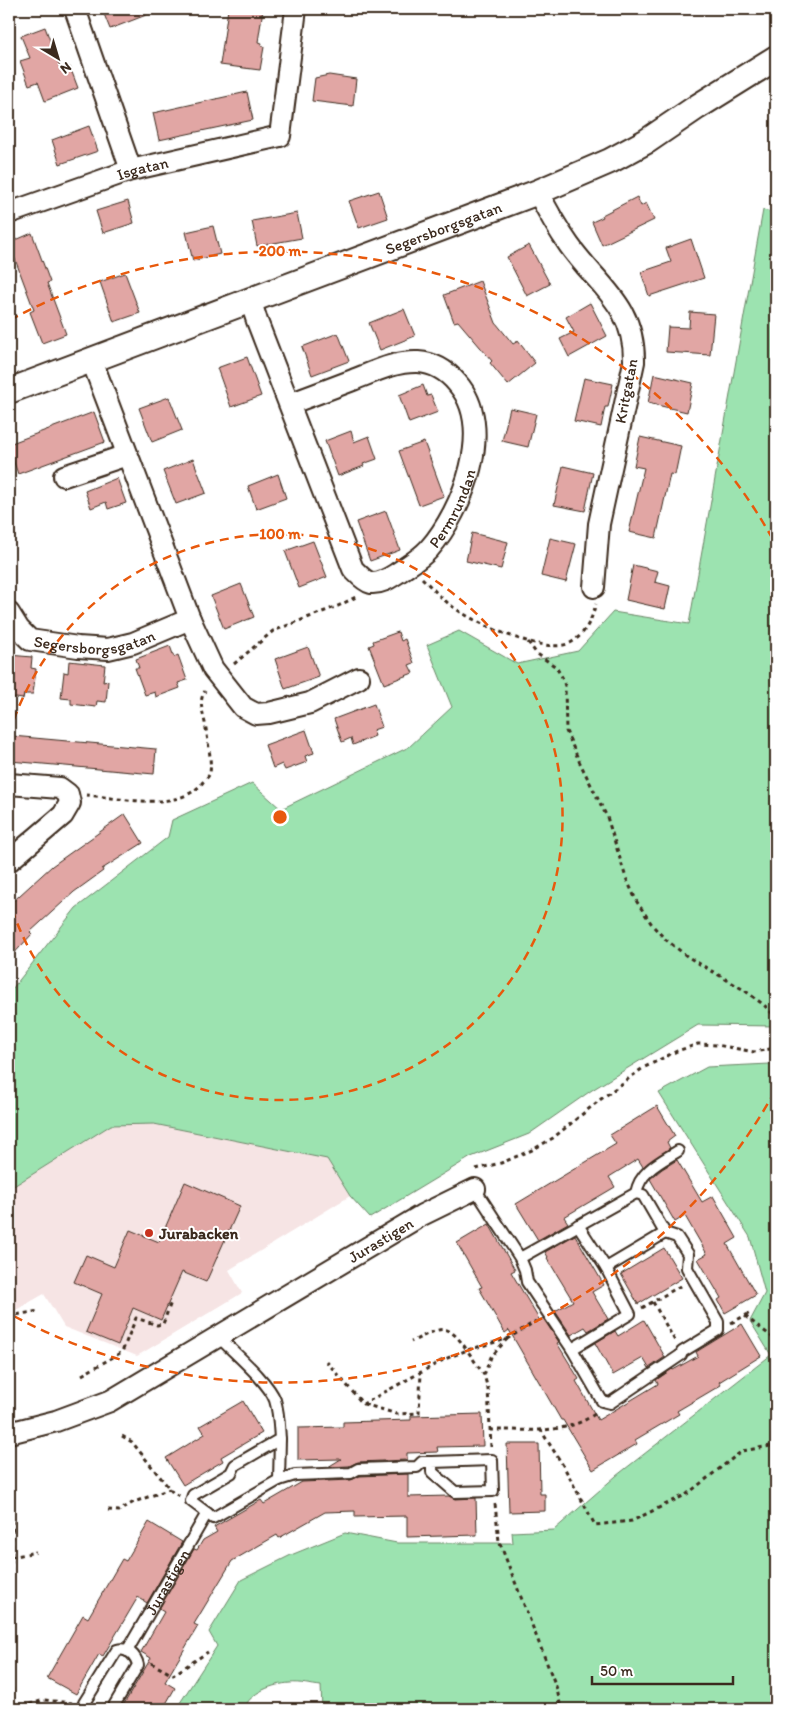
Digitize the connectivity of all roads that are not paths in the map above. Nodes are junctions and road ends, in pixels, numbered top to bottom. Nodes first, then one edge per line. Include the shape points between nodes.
1 (75, 9) edge
2 (296, 9) edge
3 (776, 58) edge
4 (131, 170) junction
5 (538, 192) junction
6 (9, 213) edge
7 (250, 300) junction
8 (92, 361) junction
9 (9, 392) edge
10 (290, 404) junction
11 (127, 455) junction
12 (64, 476) dead end
13 (594, 587) road end
14 (9, 613) edge
15 (190, 619) junction
16 (359, 678) dead end
17 (9, 784) edge
18 (9, 861) edge
19 (678, 1151) dead end
20 (475, 1189) joint
21 (636, 1193) junction
22 (578, 1225) junction
23 (665, 1232) junction
24 (520, 1258) junction
25 (606, 1268) junction
26 (218, 1336) junction
27 (572, 1349) junction
28 (9, 1433) edge
29 (280, 1439) junction
30 (432, 1462) junction
31 (279, 1480) junction
32 (208, 1514) junction
33 (127, 1650) junction
34 (87, 1709) edge
35 (112, 1709) edge

1 - 4 street
2 - 4 street, Isgatan via 280,136
3 - 5 street, Segersborgsgatan via 647,141
4 - 6 street, Isgatan
5 - 7 street, Segersborgsgatan
5 - 13 street, Kritgatan via 570,246 620,307 634,349 634,362 599,524
7 - 8 street, Segersborgsgatan
7 - 10 street, Permrundan
8 - 9 street, Segersborgsgatan
8 - 11 street
10 - 10 street, Permrundan via 353,569 371,583 383,582 409,566 444,530 463,495 474,448 473,414 465,392 445,370 418,362 395,364
11 - 12 street
11 - 15 street
14 - 15 street, Segersborgsgatan via 30,640 108,649 133,643
15 - 16 street via 216,673 243,707 256,714 310,703
17 - 18 street via 60,788 68,794 70,803 63,815
19 - 21 lane via 648,1170 638,1183
20 - 24 lane, Jurastigen
20 - 26 street, Jurastigen via 422,1215
21 - 22 lane
21 - 23 lane via 643,1195
22 - 24 lane
22 - 25 lane
23 - 25 lane
23 - 27 lane, Jurastigen via 677,1237 688,1254 687,1268 718,1322 718,1330 610,1402 602,1401
24 - 27 lane, Jurastigen via 527,1282
25 - 27 lane via 630,1314
26 - 28 street, Jurastigen via 110,1400 56,1421
26 - 29 lane via 275,1399
29 - 31 lane
29 - 32 lane via 193,1495 191,1501
30 - 30 lane via 492,1460 493,1491 455,1492 432,1472
30 - 31 lane via 422,1462 417,1466 358,1469 351,1473 295,1475
31 - 32 lane via 213,1518
32 - 33 lane, Jurastigen
33 - 34 lane, Jurastigen via 117,1650 84,1703
33 - 35 lane via 136,1658 138,1665

